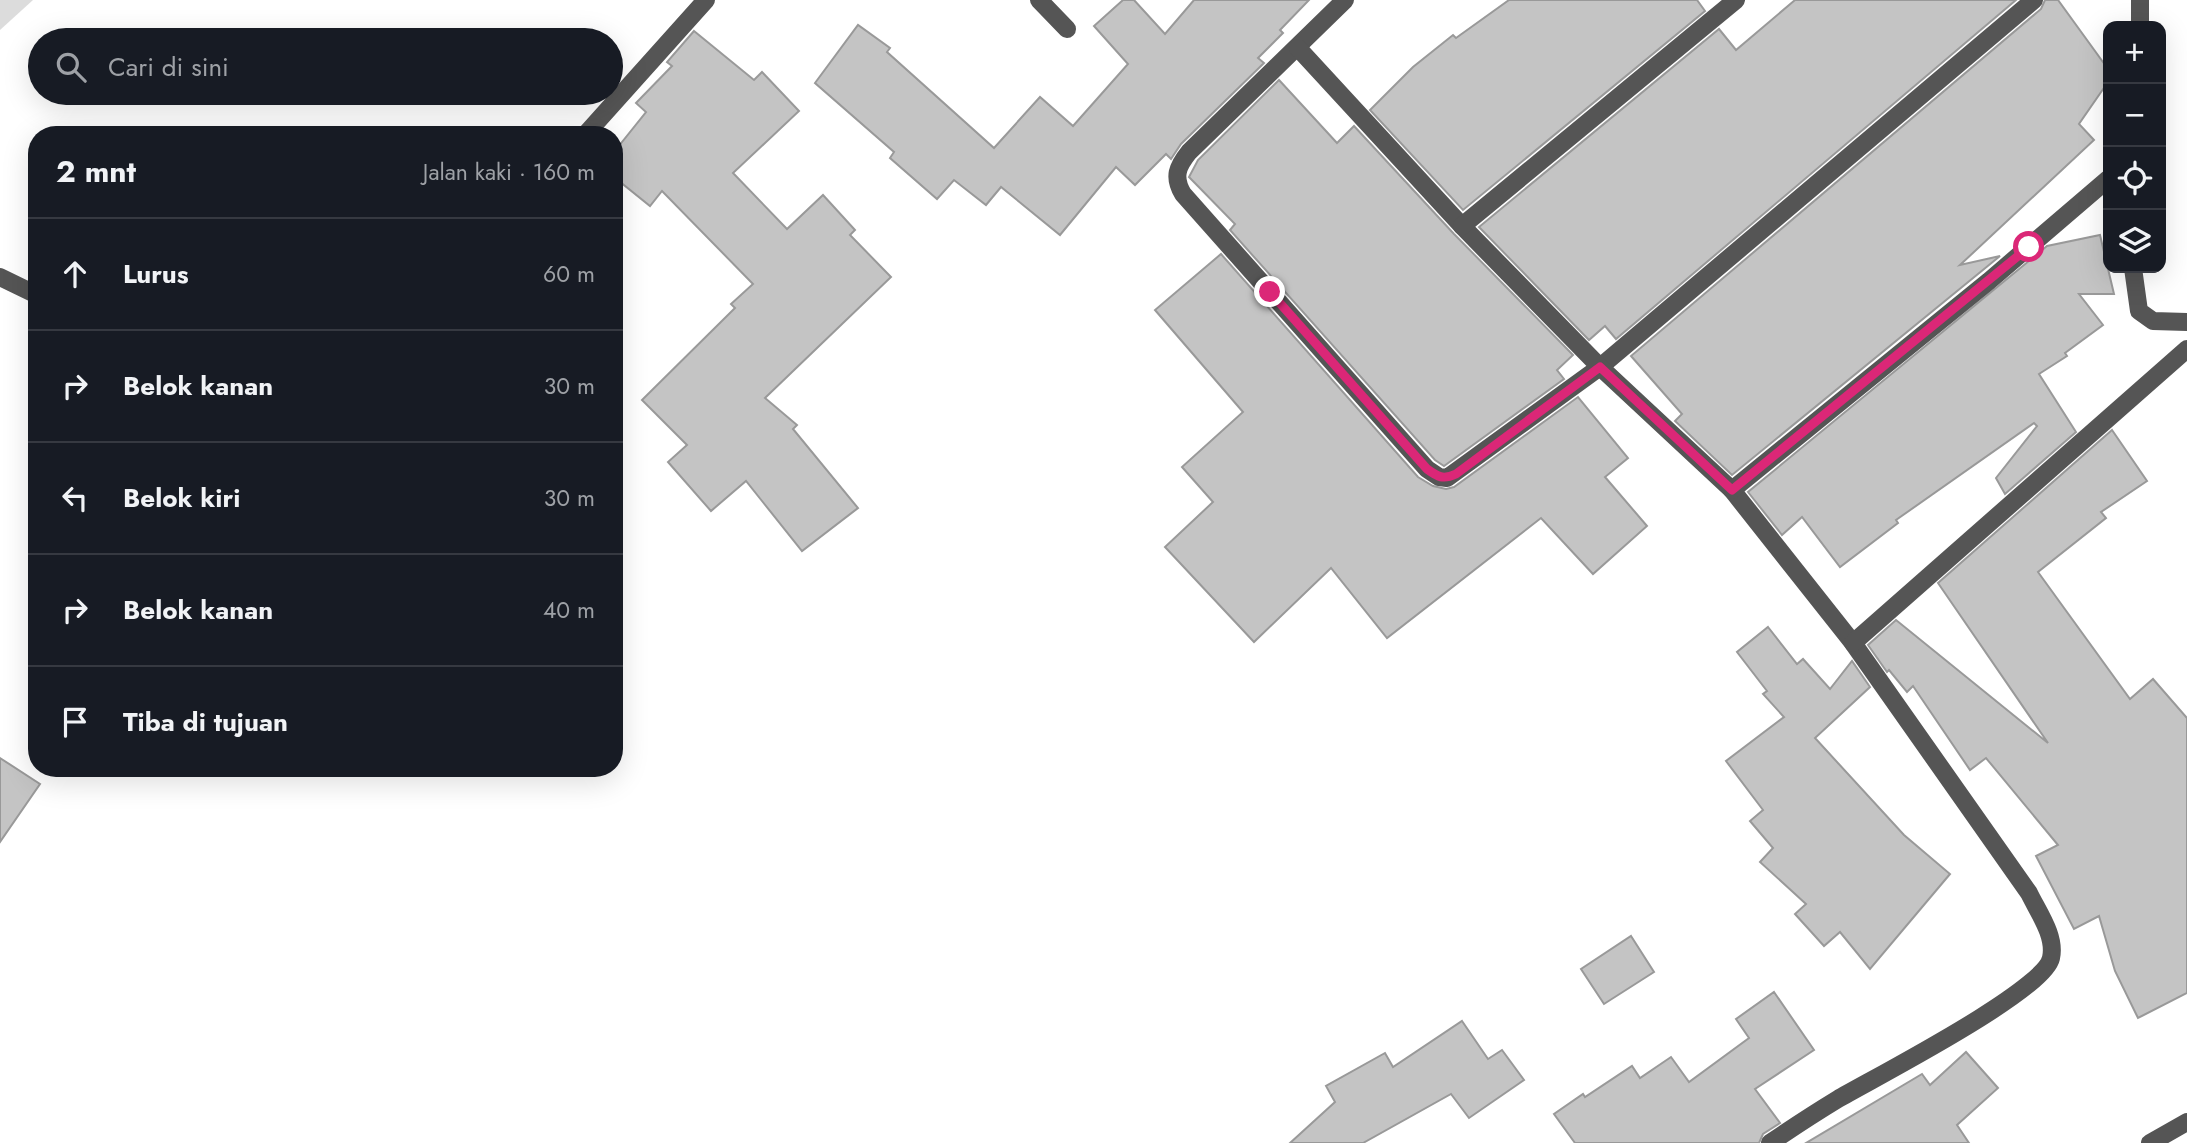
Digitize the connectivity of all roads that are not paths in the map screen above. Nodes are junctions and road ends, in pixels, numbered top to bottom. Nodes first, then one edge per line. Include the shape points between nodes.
1 (706, 0) edge
2 (1345, 0) edge
3 (1736, 0) edge
4 (2034, 0) edge
5 (2140, 0) edge
6 (1050, 3) edge
7 (2140, 21) edge
8 (1067, 29) dead end
9 (1298, 48) junction
10 (623, 93) edge
11 (612, 105) edge
12 (593, 126) edge
13 (2103, 183) edge
14 (1462, 226) junction
15 (2133, 273) edge
16 (0, 277) edge
17 (28, 291) edge
18 (2187, 322) edge
19 (2187, 349) edge
20 (1600, 367) junction
21 (1732, 490) junction
22 (1853, 643) junction
23 (2187, 1122) edge
24 (1770, 1143) edge
25 (2150, 1143) edge

1 - 10 street
2 - 9 street
3 - 14 street
4 - 20 street
5 - 7 street
6 - 8 street
9 - 14 street
9 - 20 street via 1188,152 1176,182 1427,469 1439,477 1456,474
11 - 12 street
13 - 21 street
14 - 20 street
15 - 18 street via 2139,311 2153,321
16 - 17 street
19 - 22 street
20 - 21 street
21 - 22 street
22 - 24 street via 2029,893 2050,938 2051,957 2046,970 2002,1005
23 - 25 street

